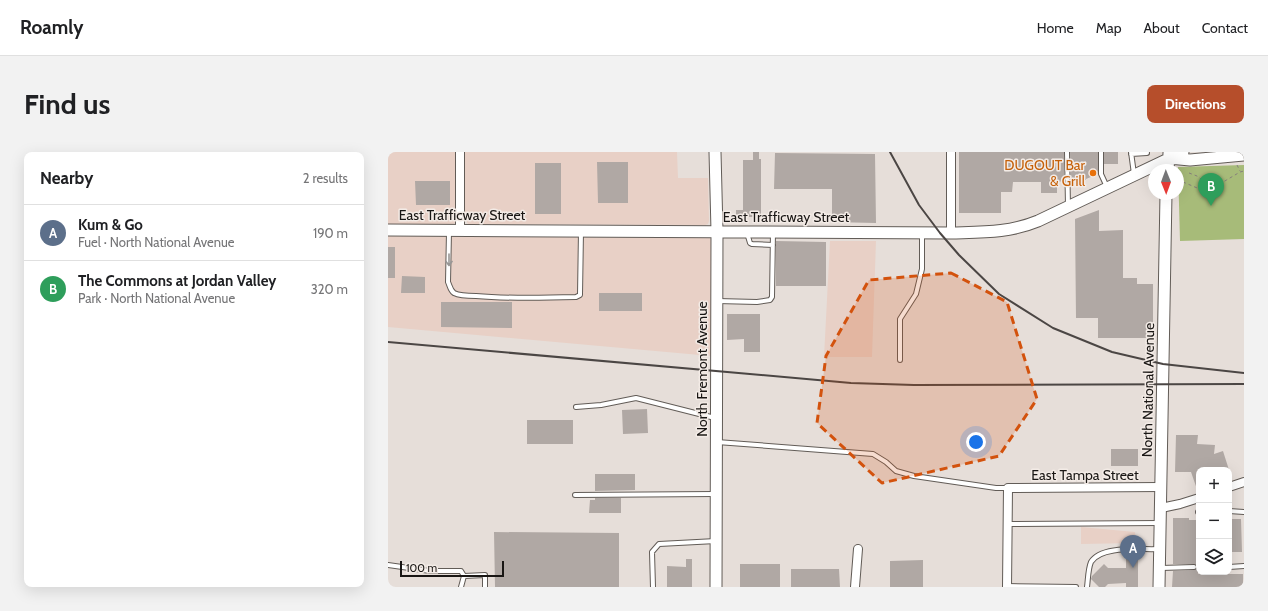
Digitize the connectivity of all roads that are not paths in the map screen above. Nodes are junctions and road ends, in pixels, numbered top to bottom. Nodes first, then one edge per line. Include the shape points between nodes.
1 (460, 152) edge
2 (715, 152) edge
3 (951, 152) edge
4 (1067, 152) edge
5 (1101, 152) edge
6 (1183, 152) edge
7 (1131, 153) edge
8 (1147, 153) edge
9 (1169, 155) edge
10 (1240, 158) edge
11 (1134, 175) junction
12 (1107, 188) junction
13 (1166, 200) edge
14 (1068, 206) junction
15 (388, 230) edge
16 (449, 230) junction
17 (460, 230) junction
18 (581, 231) junction
19 (717, 231) junction
20 (747, 231) junction
21 (773, 232) junction
22 (922, 233) junction
23 (951, 233) junction
24 (773, 245) junction
25 (717, 301) junction
26 (900, 360) dead end
27 (576, 407) dead end
28 (717, 418) junction
29 (716, 442) junction
30 (1244, 482) edge
31 (1232, 486) edge
32 (1161, 487) junction
33 (1008, 488) junction
34 (716, 494) junction
35 (575, 495) dead end
36 (1196, 499) edge
37 (1160, 508) junction
38 (1232, 511) edge
39 (1244, 512) edge
40 (1160, 523) junction
41 (1008, 524) junction
42 (716, 541) junction
43 (858, 549) dead end
44 (1160, 549) junction
45 (388, 565) edge
46 (1244, 566) edge
47 (1196, 567) edge
48 (1232, 567) edge
49 (1160, 568) junction
50 (464, 576) junction
51 (1007, 586) edge
52 (461, 587) edge
53 (485, 587) edge
54 (653, 587) edge
55 (716, 587) edge
56 (855, 587) edge
57 (1076, 587) edge
58 (1087, 587) edge
59 (1159, 587) edge

1 - 17 street
2 - 19 main road, North Fremont Avenue
3 - 23 street
4 - 14 lane
5 - 12 lane via 1101,174
6 - 9 main road, East Trafficway Street
7 - 8 lane
7 - 11 lane
9 - 10 main road via 1190,160
9 - 11 main road, East Trafficway Street
11 - 12 main road, East Trafficway Street
12 - 14 main road, East Trafficway Street
13 - 32 main road, North National Avenue
14 - 23 main road, East Trafficway Street via 1038,221 1014,229
15 - 16 main road, East Trafficway Street
16 - 17 main road, East Trafficway Street
16 -> 18 lane via 448,282 454,293 482,297 534,298 580,295
17 - 18 main road, East Trafficway Street
18 - 19 main road, East Trafficway Street
19 - 20 main road, East Trafficway Street
19 - 25 main road, North Fremont Avenue
20 - 21 main road, East Trafficway Street
20 - 24 lane via 750,243
21 - 22 main road, East Trafficway Street
21 - 24 lane
22 - 23 main road, East Trafficway Street
22 - 26 lane via 922,269 916,294 900,319
24 - 25 lane via 770,300
25 - 28 main road, North Fremont Avenue
27 - 28 lane via 600,406 636,398
28 - 29 main road, North Fremont Avenue
29 - 33 lane via 873,454 896,471 914,476
29 - 34 main road, North Fremont Avenue
30 - 31 street
32 - 33 street, East Tampa Street
32 - 37 main road, North National Avenue
33 - 41 street
34 - 35 lane
34 - 42 main road, North Fremont Avenue
36 - 37 street
37 - 40 main road, North National Avenue
38 - 39 lane
40 - 41 lane
40 - 44 main road, North National Avenue
41 - 51 street
42 - 54 lane via 659,544 652,552
42 - 55 main road, North Fremont Avenue
43 - 56 street
44 - 49 main road, North National Avenue
44 - 58 lane via 1108,551 1096,556 1090,564
45 - 50 lane via 430,571 457,570
46 - 48 lane
47 - 49 lane
49 - 59 main road, North National Avenue
50 - 52 lane
50 - 53 lane via 485,576
51 - 57 lane

